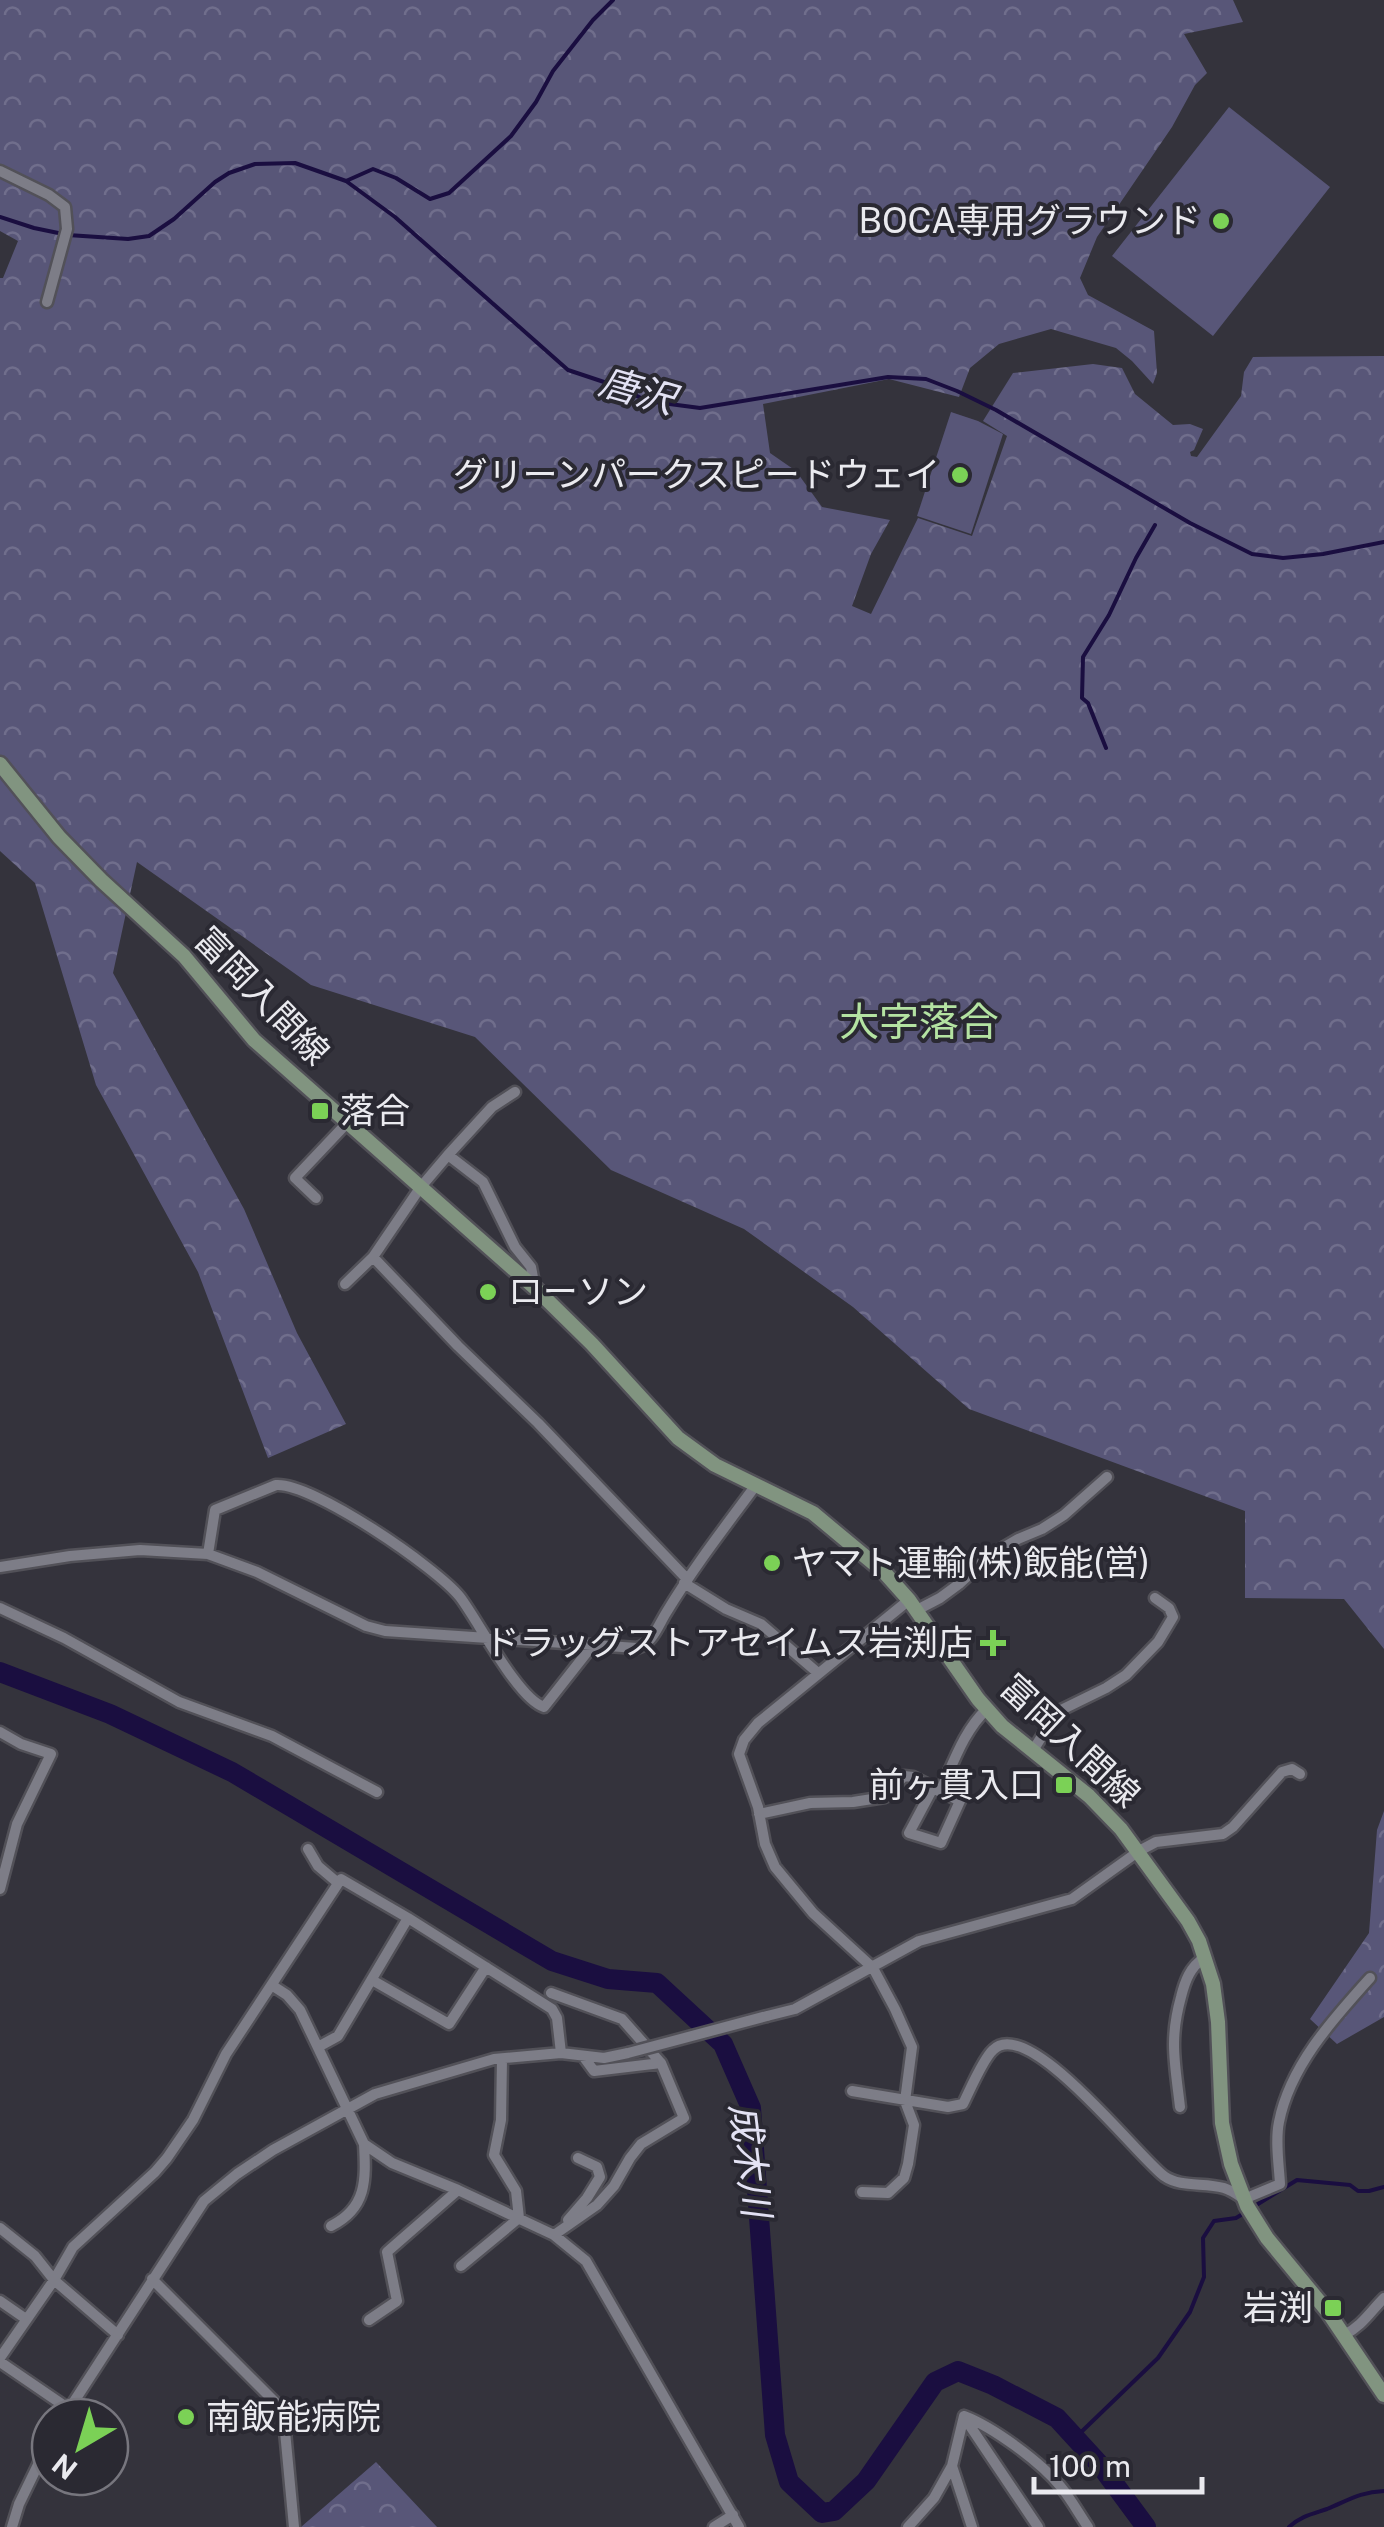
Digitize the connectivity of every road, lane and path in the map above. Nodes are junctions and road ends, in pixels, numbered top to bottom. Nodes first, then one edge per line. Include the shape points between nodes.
1 (0, 171) edge
2 (47, 302) dead end
3 (0, 764) edge
4 (515, 1092) dead end
5 (347, 1124) junction
6 (448, 1155) junction
7 (420, 1188) junction
8 (316, 1198) dead end
9 (373, 1257) junction
10 (345, 1284) dead end
11 (536, 1289) junction
12 (1107, 1476) dead end
13 (756, 1485) junction
14 (208, 1554) junction
15 (0, 1566) edge
16 (686, 1581) junction
17 (1155, 1598) dead end
18 (913, 1605) junction
19 (0, 1608) edge
20 (489, 1639) junction
21 (592, 1646) junction
22 (818, 1673) junction
23 (986, 1709) junction
24 (0, 1732) edge
25 (1032, 1752) junction
26 (1300, 1774) dead end
27 (936, 1790) junction
28 (377, 1792) dead end
29 (759, 1814) junction
30 (308, 1849) dead end
31 (1139, 1851) junction
32 (338, 1884) junction
33 (0, 1890) edge
34 (408, 1918) junction
35 (1204, 1958) junction
36 (486, 1967) junction
37 (873, 1968) junction
38 (1370, 1978) dead end
39 (372, 1980) junction
40 (272, 1986) junction
41 (551, 1993) dead end
42 (318, 2047) junction
43 (562, 2053) junction
44 (583, 2056) junction
45 (502, 2059) junction
46 (661, 2063) junction
47 (852, 2091) dead end
48 (905, 2101) junction
49 (1180, 2107) dead end
50 (348, 2110) junction
51 (364, 2144) junction
52 (578, 2158) dead end
53 (458, 2190) junction
54 (862, 2192) dead end
55 (1244, 2199) junction
56 (518, 2218) junction
57 (330, 2226) dead end
58 (0, 2228) edge
59 (554, 2235) junction
60 (461, 2266) dead end
61 (152, 2279) junction
62 (54, 2280) junction
63 (1384, 2298) edge
64 (0, 2301) edge
65 (26, 2319) junction
66 (369, 2320) dead end
67 (118, 2335) junction
68 (1344, 2335) junction
69 (0, 2360) edge
70 (1384, 2395) edge
71 (46, 2397) edge
72 (77, 2397) edge
73 (964, 2416) junction
74 (952, 2466) junction
75 (30, 2481) edge
76 (734, 2515) junction
77 (914, 2524) edge
78 (12, 2527) edge
79 (294, 2527) edge
80 (714, 2527) edge
81 (739, 2527) edge
82 (972, 2527) edge
83 (1038, 2527) edge
84 (1088, 2527) edge

1 - 2 street via 65,207 67,229
3 - 5 main road, 富岡入間線 via 78,858 184,956 254,1040
4 - 6 street
5 - 7 main road, 富岡入間線
5 - 8 street via 295,1178
6 - 7 street
6 - 11 street via 483,1182 531,1267
7 - 9 street
7 - 11 main road, 富岡入間線
9 - 10 street
9 - 16 street
11 - 13 main road, 富岡入間線 via 678,1438
12 - 18 street via 1064,1515 989,1556 940,1598
13 - 16 street
13 - 18 main road, 富岡入間線 via 836,1530
14 - 15 street via 140,1550
14 - 20 street via 366,1626
14 - 20 street via 215,1510 286,1484 389,1538 458,1594
16 - 21 street via 644,1646
16 - 22 street via 761,1624
17 - 25 street via 1173,1617 1158,1642 1126,1675 1057,1712
18 - 22 street
18 - 23 main road, 富岡入間線
19 - 28 street via 179,1702 272,1736
20 - 21 street
20 - 21 street via 515,1680 544,1707
22 - 29 street via 744,1740 739,1754
23 - 25 main road, 富岡入間線
23 - 27 street
24 - 33 street via 51,1754 17,1824
25 - 31 main road, 富岡入間線 via 1089,1796
26 - 31 street via 1282,1772 1224,1834 1156,1842
27 - 27 street via 909,1833 941,1843 960,1801
27 - 29 street via 904,1776 885,1797 810,1802
29 - 37 street via 775,1867 813,1914
30 - 32 street
31 - 35 main road, 富岡入間線 via 1188,1922
31 - 37 street via 1072,1899 919,1942
32 - 34 street via 341,1879
32 - 40 street
34 - 36 street
34 - 39 street
35 - 49 street via 1184,1985 1172,2031
35 - 55 main road, 富岡入間線 via 1216,2003 1222,2123
36 - 39 street via 448,2024
36 - 43 street via 552,2010
37 - 44 street, bridge via 795,2009 628,2053
37 - 48 street via 912,2047
38 - 55 street via 1332,2020 1296,2078 1278,2124 1280,2184
39 - 42 street via 338,2036
40 - 42 street via 300,2010
40 - 62 street via 168,2158 74,2247
41 - 46 street via 622,2019
42 - 50 street
43 - 44 street
43 - 45 street
44 - 46 street via 594,2072
45 - 50 street via 375,2094
45 - 56 street via 494,2155 516,2192
46 - 59 street via 684,2118 640,2144 597,2205
47 - 48 street
48 - 54 street via 914,2125 904,2178 888,2192
48 - 55 street via 962,2104 992,2050 1011,2042 1089,2097 1174,2182 1227,2188
50 - 51 street
50 - 61 street via 273,2150 204,2201
51 - 53 street
51 - 57 street via 360,2202
52 - 59 street via 600,2176
53 - 56 street
53 - 66 street via 387,2252 397,2301
55 - 68 main road, 富岡入間線
56 - 59 street
56 - 60 street
58 - 62 street
59 - 76 street via 590,2266
61 - 67 street
61 - 79 street via 283,2410
62 - 65 street
62 - 67 street
63 - 68 street
64 - 65 street
65 - 69 street
67 - 72 street
68 - 70 main road, 富岡入間線 via 1376,2372
69 - 71 street
73 - 74 street
73 - 83 street
73 - 84 street via 985,2424 1060,2484
74 - 77 street
74 - 82 street
75 - 78 street
76 - 80 street
76 - 81 street

